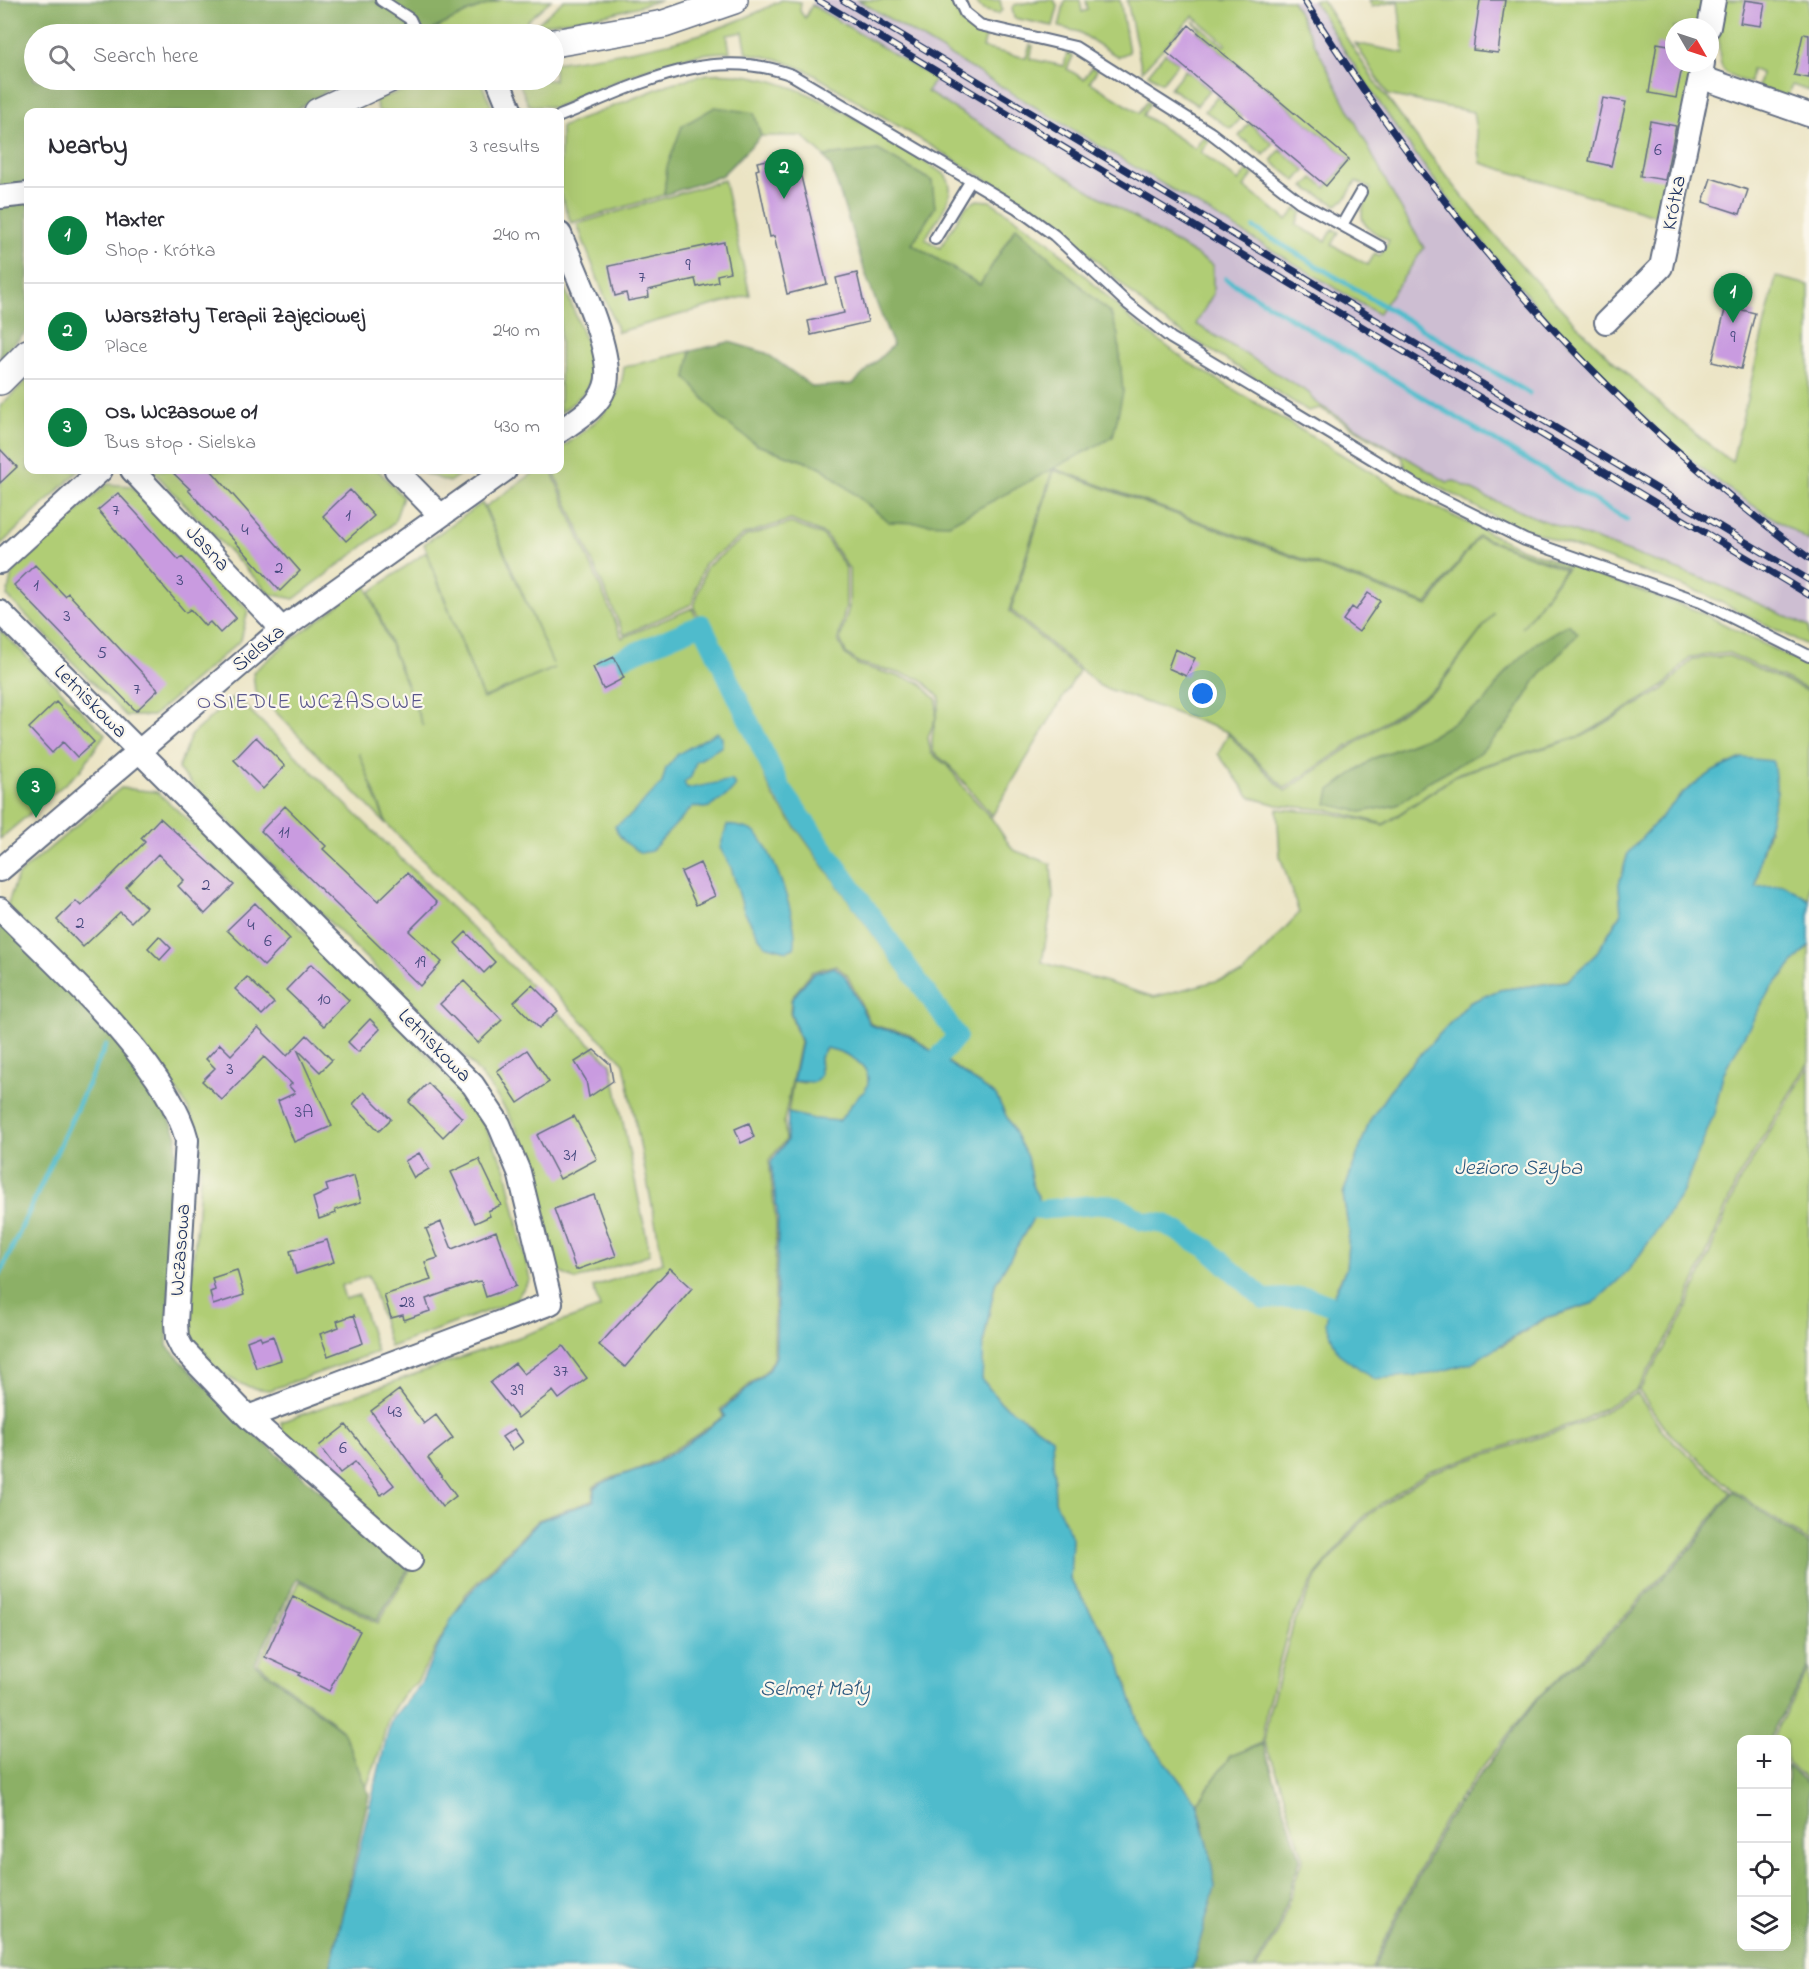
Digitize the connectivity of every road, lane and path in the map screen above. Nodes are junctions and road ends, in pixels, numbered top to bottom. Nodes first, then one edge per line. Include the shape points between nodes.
1 (381, 0) edge
2 (734, 0) edge
3 (959, 0) edge
4 (1714, 0) edge
5 (1711, 18) edge
6 (412, 24) edge
7 (564, 41) edge
8 (1701, 72) edge
9 (1705, 72) edge
10 (365, 90) edge
11 (502, 90) edge
12 (327, 108) edge
13 (509, 108) edge
14 (564, 115) edge
15 (1809, 115) edge
16 (971, 180) junction
17 (1361, 192) dead end
18 (24, 194) edge
19 (0, 197) edge
20 (1342, 225) junction
21 (935, 239) dead end
22 (564, 244) edge
23 (1381, 247) dead end
24 (1606, 322) dead end
25 (24, 357) edge
26 (0, 381) edge
27 (564, 428) edge
28 (97, 474) edge
29 (136, 474) edge
30 (400, 474) edge
31 (500, 474) edge
32 (440, 515) junction
33 (0, 562) edge
34 (0, 612) edge
35 (282, 629) junction
36 (1809, 656) edge
37 (140, 751) junction
38 (0, 870) edge
39 (0, 909) edge
40 (248, 1416) junction
41 (411, 1560) dead end

1 - 6 lane
2 - 7 street via 664,24
3 - 20 lane via 968,17 980,25 1075,46 1211,133 1300,202
4 - 5 street
8 - 24 street, Krótka via 1661,267
9 - 15 street via 1738,90
10 - 12 street
11 - 13 street
14 - 16 lane via 686,68 733,62 755,64 810,83
16 - 21 lane
16 - 36 lane via 1054,235 1171,338 1438,499 1543,547 1645,580 1712,607
17 - 20 lane
18 - 19 street
20 - 23 lane
22 - 27 street via 602,343 608,372 598,399
25 - 26 street
28 - 33 street
29 - 35 street, Jasna
30 - 32 street
31 - 32 street, Sielska
32 - 35 street, Sielska
34 - 37 street, Letniskowa
35 - 37 street, Sielska
37 - 38 street, Sielska
37 - 40 street, Letniskowa via 473,1085 500,1124 519,1172 551,1303
39 - 40 street, Wczasowa via 122,1036 178,1112 188,1157 177,1338 182,1348
40 - 41 street, Wczasowa

